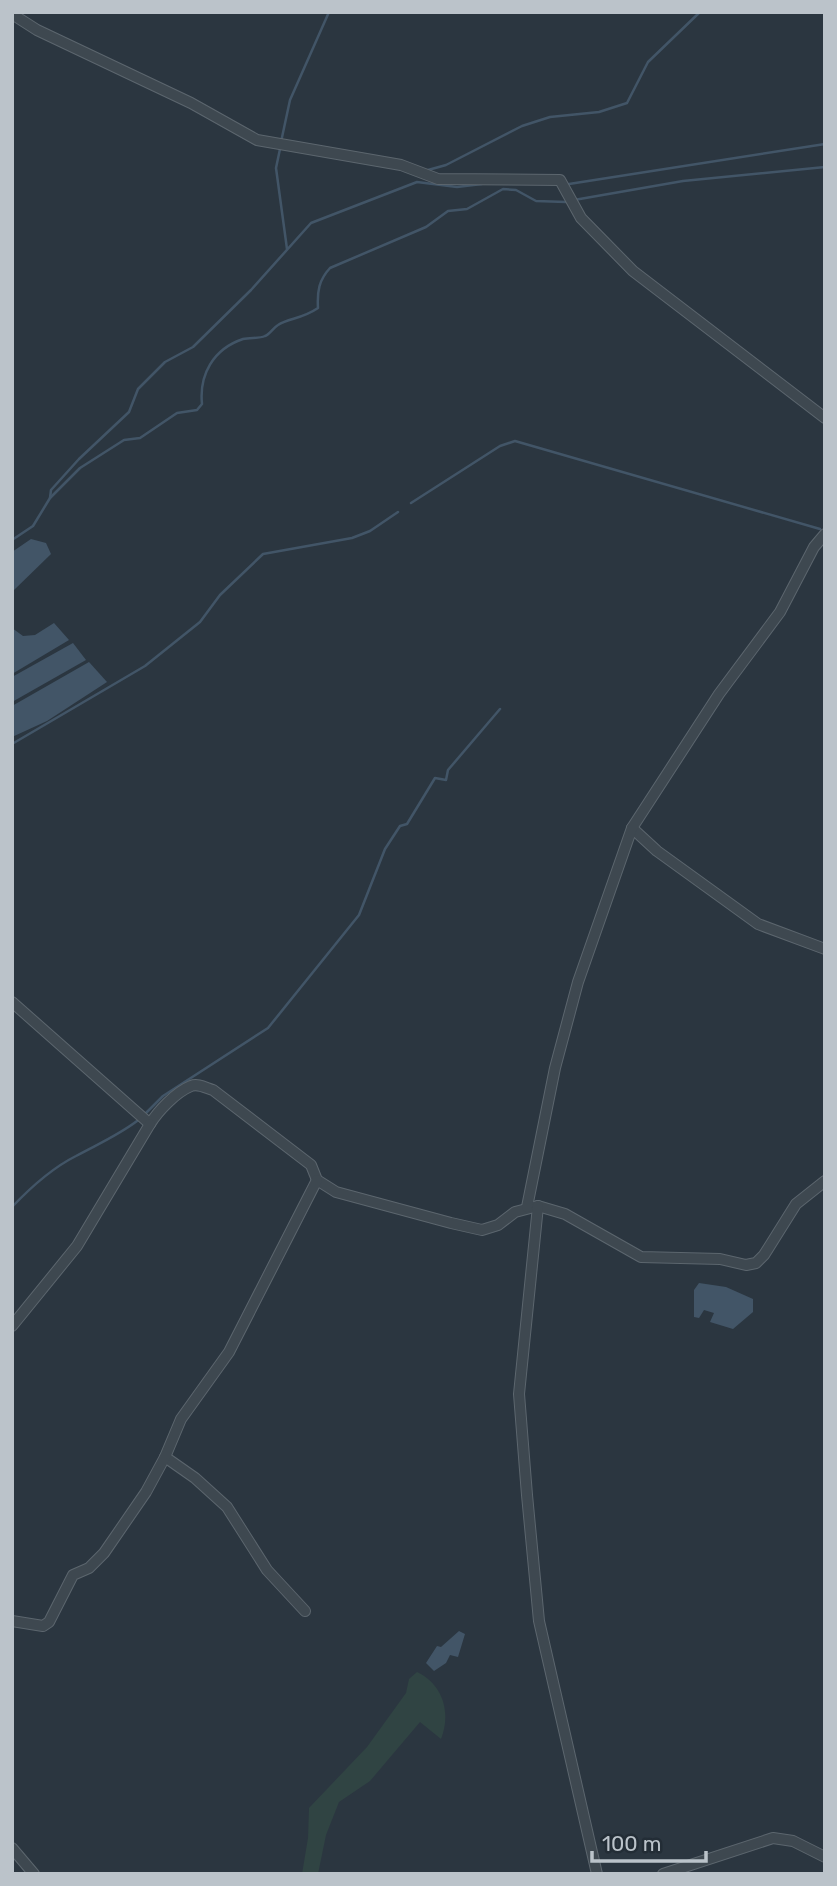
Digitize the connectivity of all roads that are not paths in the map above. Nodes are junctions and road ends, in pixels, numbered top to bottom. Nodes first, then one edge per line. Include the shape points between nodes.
1 (12, 14) edge
2 (825, 418) edge
3 (825, 534) edge
4 (632, 828) junction
5 (825, 948) edge
6 (12, 1002) edge
7 (150, 1124) junction
8 (317, 1180) junction
9 (825, 1181) edge
10 (533, 1207) junction
11 (12, 1326) edge
12 (165, 1457) junction
13 (306, 1611) dead end
14 (12, 1621) edge
15 (12, 1848) edge
16 (825, 1857) edge
17 (30, 1872) edge
18 (597, 1874) edge
19 (663, 1874) edge

1 - 2 street via 257,140 401,165 438,178 560,180 581,218 633,271
3 - 4 street via 780,612 719,694
4 - 5 street via 758,924
4 - 10 street via 578,982 555,1068
6 - 7 street
7 - 8 street via 157,1112 191,1086 213,1090 311,1165
7 - 11 street via 77,1246
8 - 10 street via 337,1192 394,1210 482,1230
8 - 12 street via 229,1352 181,1419
9 - 10 street via 796,1204 764,1255 747,1265 720,1259 641,1257 565,1214
10 - 18 street via 519,1394 539,1621
12 - 13 street via 227,1507 267,1570
12 - 14 street via 104,1553 89,1568 73,1575 49,1622 43,1626
15 - 17 street
16 - 19 street via 776,1838

